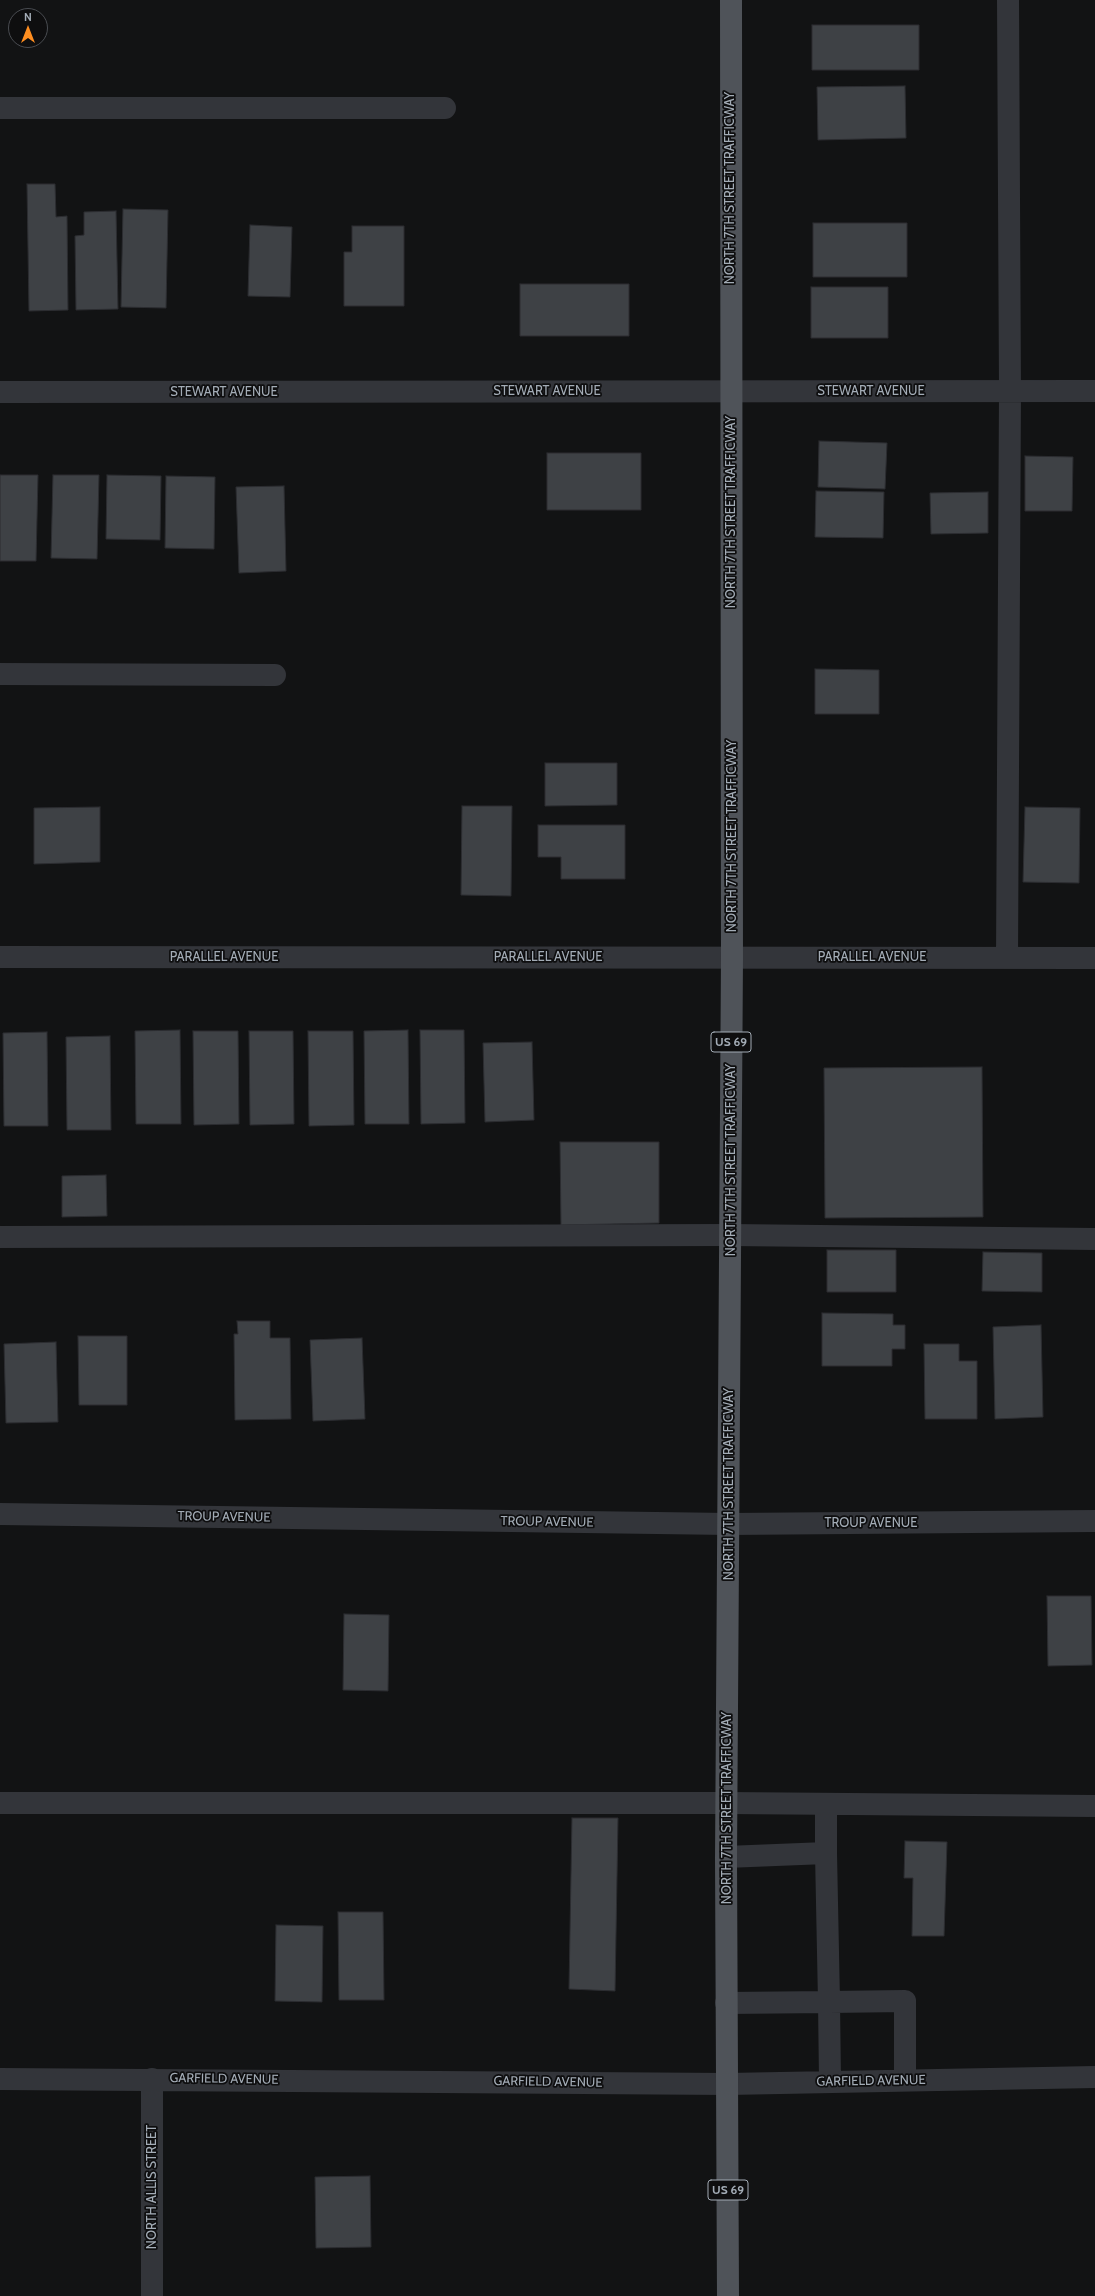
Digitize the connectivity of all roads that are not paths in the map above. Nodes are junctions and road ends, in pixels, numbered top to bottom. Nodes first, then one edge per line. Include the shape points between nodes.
1 (731, 0) edge
2 (1008, 0) edge
3 (0, 108) edge
4 (446, 108) dead end
5 (730, 390) junction
6 (1010, 391) junction
7 (1095, 391) edge
8 (0, 392) edge
9 (0, 674) edge
10 (275, 675) dead end
11 (732, 957) junction
12 (0, 958) edge
13 (1007, 958) junction
14 (1095, 958) edge
15 (730, 1234) junction
16 (0, 1237) edge
17 (1095, 1239) edge
18 (0, 1514) edge
19 (1095, 1521) edge
20 (729, 1524) junction
21 (0, 1803) edge
22 (727, 1803) junction
23 (826, 1805) junction
24 (1095, 1806) edge
25 (826, 1853) junction
26 (726, 1857) junction
27 (829, 2002) junction
28 (726, 2003) junction
29 (1095, 2077) edge
30 (0, 2079) edge
31 (152, 2079) junction
32 (905, 2080) junction
33 (830, 2081) junction
34 (728, 2084) junction
35 (152, 2296) edge
36 (728, 2296) edge

1 - 5 main road, NORTH 7TH STREET TRAFFICWAY / US 69
2 - 6 street
3 - 4 street
5 - 6 street, STEWART AVENUE
5 - 8 street, STEWART AVENUE
5 - 11 main road, NORTH 7TH STREET TRAFFICWAY / US 69
6 - 7 street, STEWART AVENUE
6 - 13 street
9 - 10 street
11 - 12 street, PARALLEL AVENUE
11 - 13 street, PARALLEL AVENUE
11 - 15 main road, NORTH 7TH STREET TRAFFICWAY / US 69
13 - 14 street, PARALLEL AVENUE
15 - 16 street
15 - 17 street
15 - 20 main road, NORTH 7TH STREET TRAFFICWAY / US 69
18 - 20 street, TROUP AVENUE
19 - 20 street, TROUP AVENUE
20 - 22 main road, NORTH 7TH STREET TRAFFICWAY / US 69
21 - 22 street
22 - 23 street
22 - 26 main road, NORTH 7TH STREET TRAFFICWAY / US 69
23 - 24 street
23 - 25 street
25 - 26 street
25 - 27 street
26 - 28 main road, NORTH 7TH STREET TRAFFICWAY / US 69
27 - 28 street
27 - 32 street via 905,2001
27 - 33 street
28 - 34 main road, NORTH 7TH STREET TRAFFICWAY / US 69
29 - 32 street, GARFIELD AVENUE
30 - 31 street, GARFIELD AVENUE
31 - 34 street, GARFIELD AVENUE
31 - 35 street, NORTH ALLIS STREET
32 - 33 street, GARFIELD AVENUE
33 - 34 street, GARFIELD AVENUE
34 - 36 main road, NORTH 7TH STREET TRAFFICWAY / US 69

